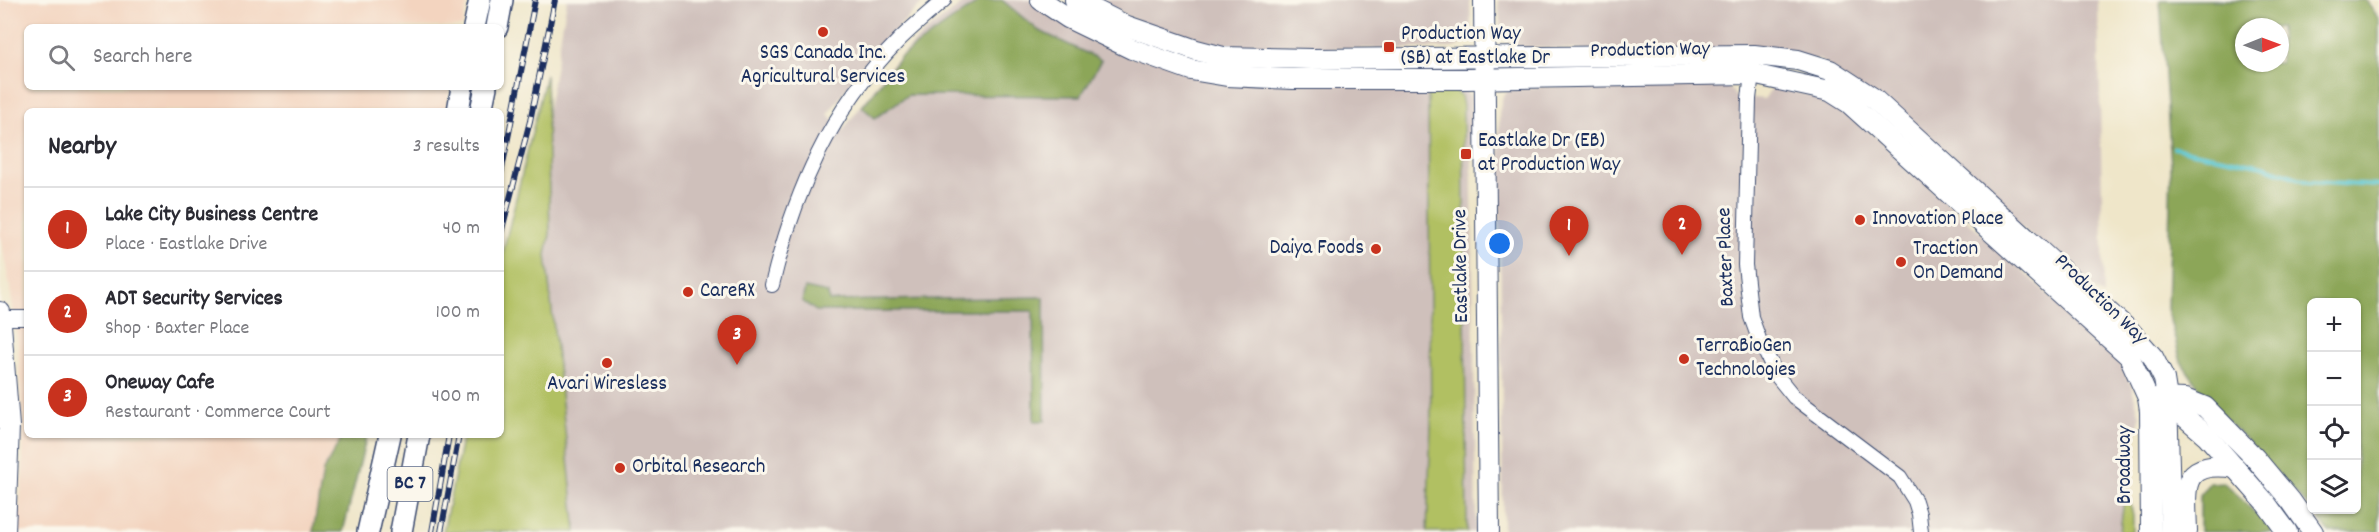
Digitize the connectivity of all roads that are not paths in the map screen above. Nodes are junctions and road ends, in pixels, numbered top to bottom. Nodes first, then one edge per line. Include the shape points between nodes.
1 (480, 0) edge
2 (502, 0) edge
3 (944, 0) edge
4 (1041, 0) edge
5 (1075, 0) edge
6 (1484, 0) edge
7 (475, 24) edge
8 (498, 24) edge
9 (1484, 57) junction
10 (1753, 64) junction
11 (1484, 78) junction
12 (462, 90) edge
13 (485, 90) edge
14 (458, 108) edge
15 (482, 108) edge
16 (772, 285) dead end
17 (0, 315) edge
18 (24, 318) edge
19 (2158, 404) junction
20 (389, 438) edge
21 (418, 438) edge
22 (5, 450) edge
23 (2236, 468) junction
24 (5, 532) edge
25 (368, 532) edge
26 (401, 532) edge
27 (1489, 532) edge
28 (1921, 532) edge
29 (2151, 532) edge
30 (2171, 532) edge
31 (2187, 532) edge
32 (2288, 532) edge
33 (2313, 532) edge

1 - 7 main road
2 - 8 main road
3 - 16 street via 879,62 827,136 788,221
4 - 11 street, Production Way via 1115,41 1165,62 1212,74 1293,79
5 - 9 street, Production Way via 1137,30 1222,57
6 - 9 street, Eastlake Drive
9 - 10 street, Production Way
9 - 11 street, Eastlake Drive
10 - 11 street, Production Way
10 - 19 street, Production Way via 1798,60 1830,70 1873,98 2131,332 2153,357 2164,379
10 - 28 street, Baxter Place via 1745,265 1751,317 1777,376 1794,397 1900,477 1915,501
11 - 27 street, Eastlake Drive
12 - 14 main road
13 - 15 main road
17 - 18 street
17 - 22 street via 8,398
19 - 23 street via 2179,412
19 - 29 street, Broadway
19 - 30 street, Broadway
19 - 33 street via 2196,403 2216,417 2284,492
20 - 25 main road, BC 7
21 - 26 main road, BC 7
22 - 24 street
23 - 31 street via 2208,466 2191,476 2186,492
23 - 32 street

